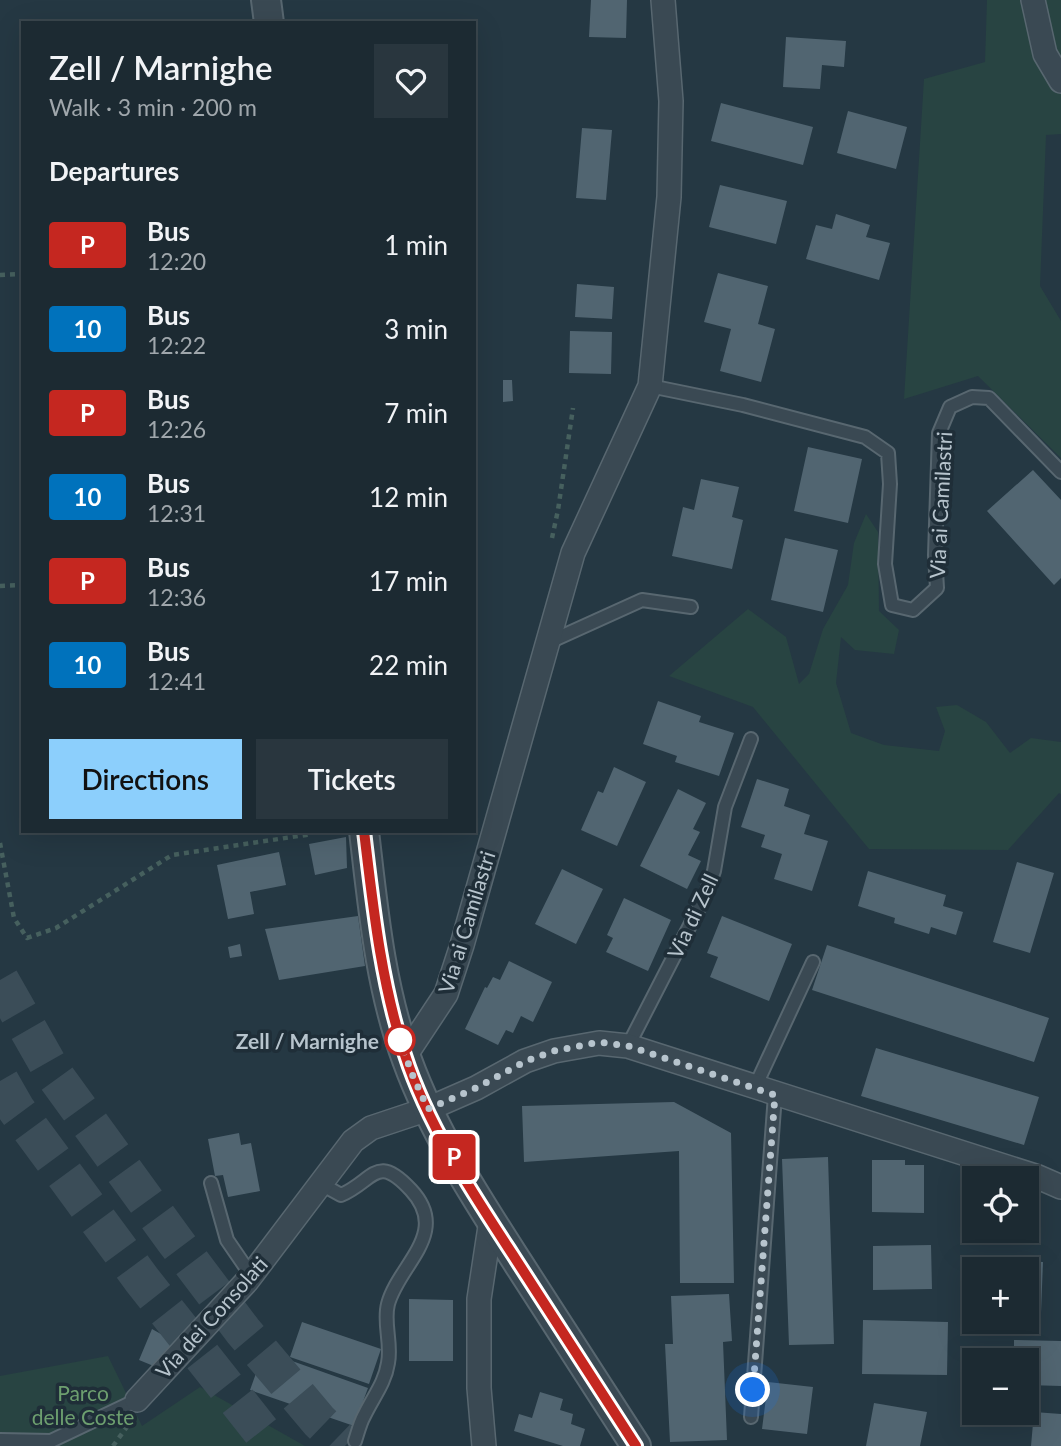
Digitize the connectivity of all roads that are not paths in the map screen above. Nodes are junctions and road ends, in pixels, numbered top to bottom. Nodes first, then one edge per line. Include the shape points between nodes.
1 (266, 0) edge
2 (663, 0) edge
3 (1033, 0) edge
4 (269, 21) edge
5 (1061, 82) edge
6 (650, 386) junction
7 (1061, 472) edge
8 (691, 607) dead end
9 (547, 644) junction
10 (751, 739) dead end
11 (364, 833) edge
12 (813, 962) dead end
13 (628, 1046) junction
14 (405, 1056) junction
15 (765, 1091) junction
16 (428, 1109) junction
17 (211, 1183) dead end
18 (321, 1184) junction
19 (1061, 1187) edge
20 (491, 1220) junction
21 (251, 1275) junction
22 (137, 1400) joint
23 (751, 1417) dead end
24 (0, 1440) edge
25 (355, 1441) dead end
26 (485, 1446) edge
27 (636, 1446) edge

1 - 4 street
2 - 6 street, Via ai Camilastri via 671,101 669,197
3 - 5 street via 1045,54
6 - 7 lane, Via ai Camilastri via 865,437 888,453 885,565 892,605 913,610 937,588 939,433 950,407 972,397 989,398
6 - 9 street, Via ai Camilastri via 573,552
8 - 9 lane via 642,600
9 - 14 street, Via ai Camilastri via 446,994
10 - 13 lane, Via di Zell via 725,807 711,880
11 - 14 street via 383,971
12 - 15 lane
13 - 15 street
13 - 16 street via 599,1042 554,1051
14 - 16 street
15 - 19 street
15 - 23 lane
16 - 18 street, Via dei Consolati via 371,1128 353,1141
16 - 20 street
17 - 21 lane via 227,1240
18 - 21 street, Via dei Consolati
18 - 25 lane via 341,1195 380,1170 398,1177 416,1196 425,1215 427,1231 391,1294 388,1364
20 - 26 street via 479,1299
20 - 27 street
21 - 22 street, Via dei Consolati
22 - 24 lane, Via dei Consolati via 51,1441

